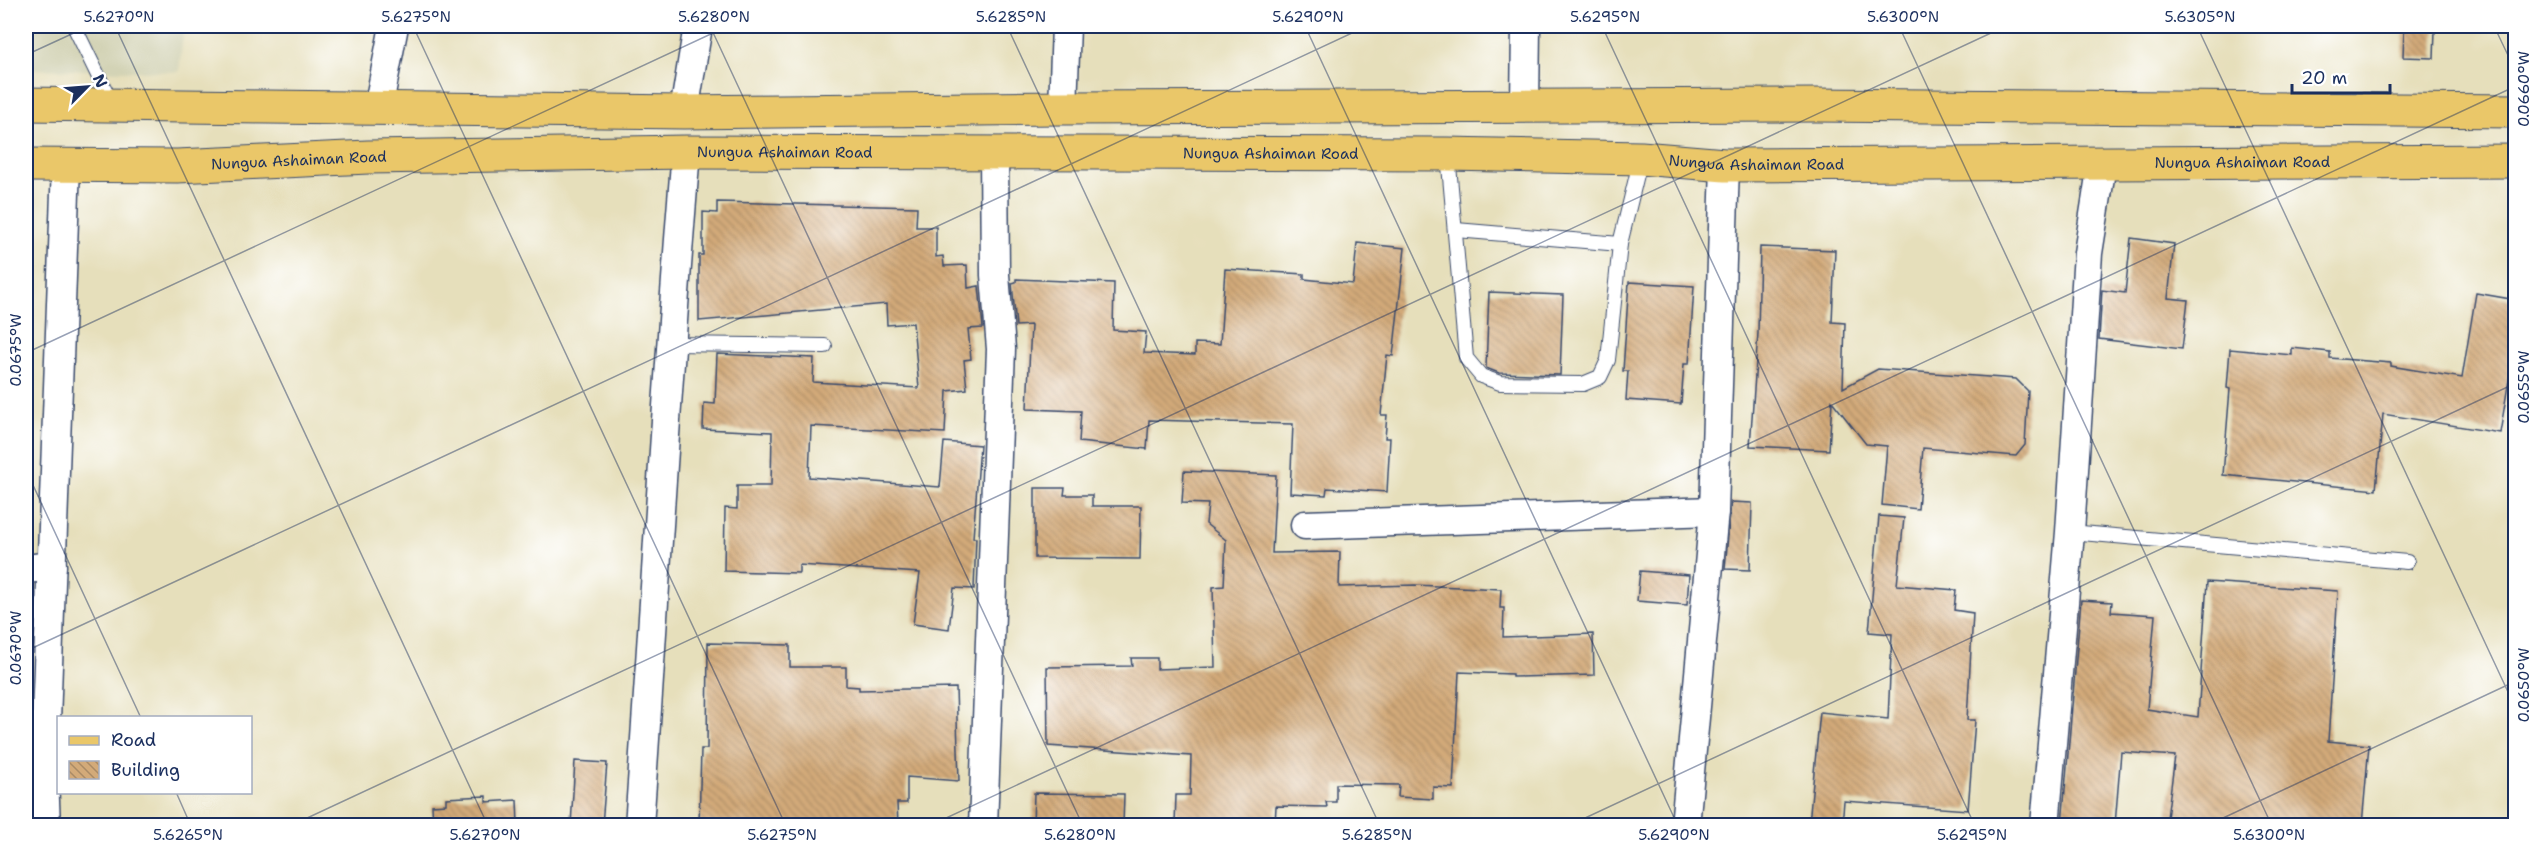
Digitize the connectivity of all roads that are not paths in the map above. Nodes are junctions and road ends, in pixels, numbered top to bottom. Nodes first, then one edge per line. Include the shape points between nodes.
1 (74, 26) edge
2 (394, 26) edge
3 (698, 26) edge
4 (1066, 26) edge
5 (1526, 26) edge
6 (26, 104) edge
7 (112, 104) junction
8 (1525, 106) junction
9 (1063, 108) junction
10 (378, 110) junction
11 (2516, 111) edge
12 (684, 112) junction
13 (686, 152) junction
14 (994, 153) junction
15 (1448, 154) junction
16 (1641, 158) junction
17 (2516, 161) edge
18 (2102, 164) junction
19 (26, 165) edge
20 (66, 165) junction
21 (1725, 165) junction
22 (1456, 230) junction
23 (1620, 244) junction
24 (670, 344) junction
25 (825, 346) dead end
26 (1714, 511) junction
27 (1305, 525) dead end
28 (2070, 532) junction
29 (2407, 562) dead end
30 (39, 567) edge
31 (35, 778) edge
32 (46, 825) edge
33 (639, 825) edge
34 (983, 825) edge
35 (1685, 825) edge
36 (2046, 825) edge

1 - 7 lane
2 - 10 street
3 - 12 street
4 - 9 street
5 - 8 street
6 - 7 main road
7 - 10 main road
8 - 9 main road
8 - 11 main road
9 - 12 main road
10 - 12 main road
13 - 14 main road, Nungua Ashaiman Road
13 - 20 main road, Nungua Ashaiman Road via 177,166
13 - 24 street
14 - 15 main road, Nungua Ashaiman Road
14 - 34 street via 995,274 1001,349
15 - 16 main road, Nungua Ashaiman Road
15 - 22 lane
16 - 21 main road, Nungua Ashaiman Road
16 - 23 lane
17 - 18 main road, Nungua Ashaiman Road
18 - 21 main road, Nungua Ashaiman Road
18 - 28 street via 2088,253
19 - 20 main road, Nungua Ashaiman Road
20 - 30 street
21 - 26 street
22 - 23 lane
22 - 23 lane via 1466,358 1480,376 1500,383 1583,384 1600,376 1608,360
24 - 25 lane
24 - 33 street
26 - 27 street
26 - 35 street
28 - 29 lane
28 - 36 street
30 - 31 street
31 - 32 street

